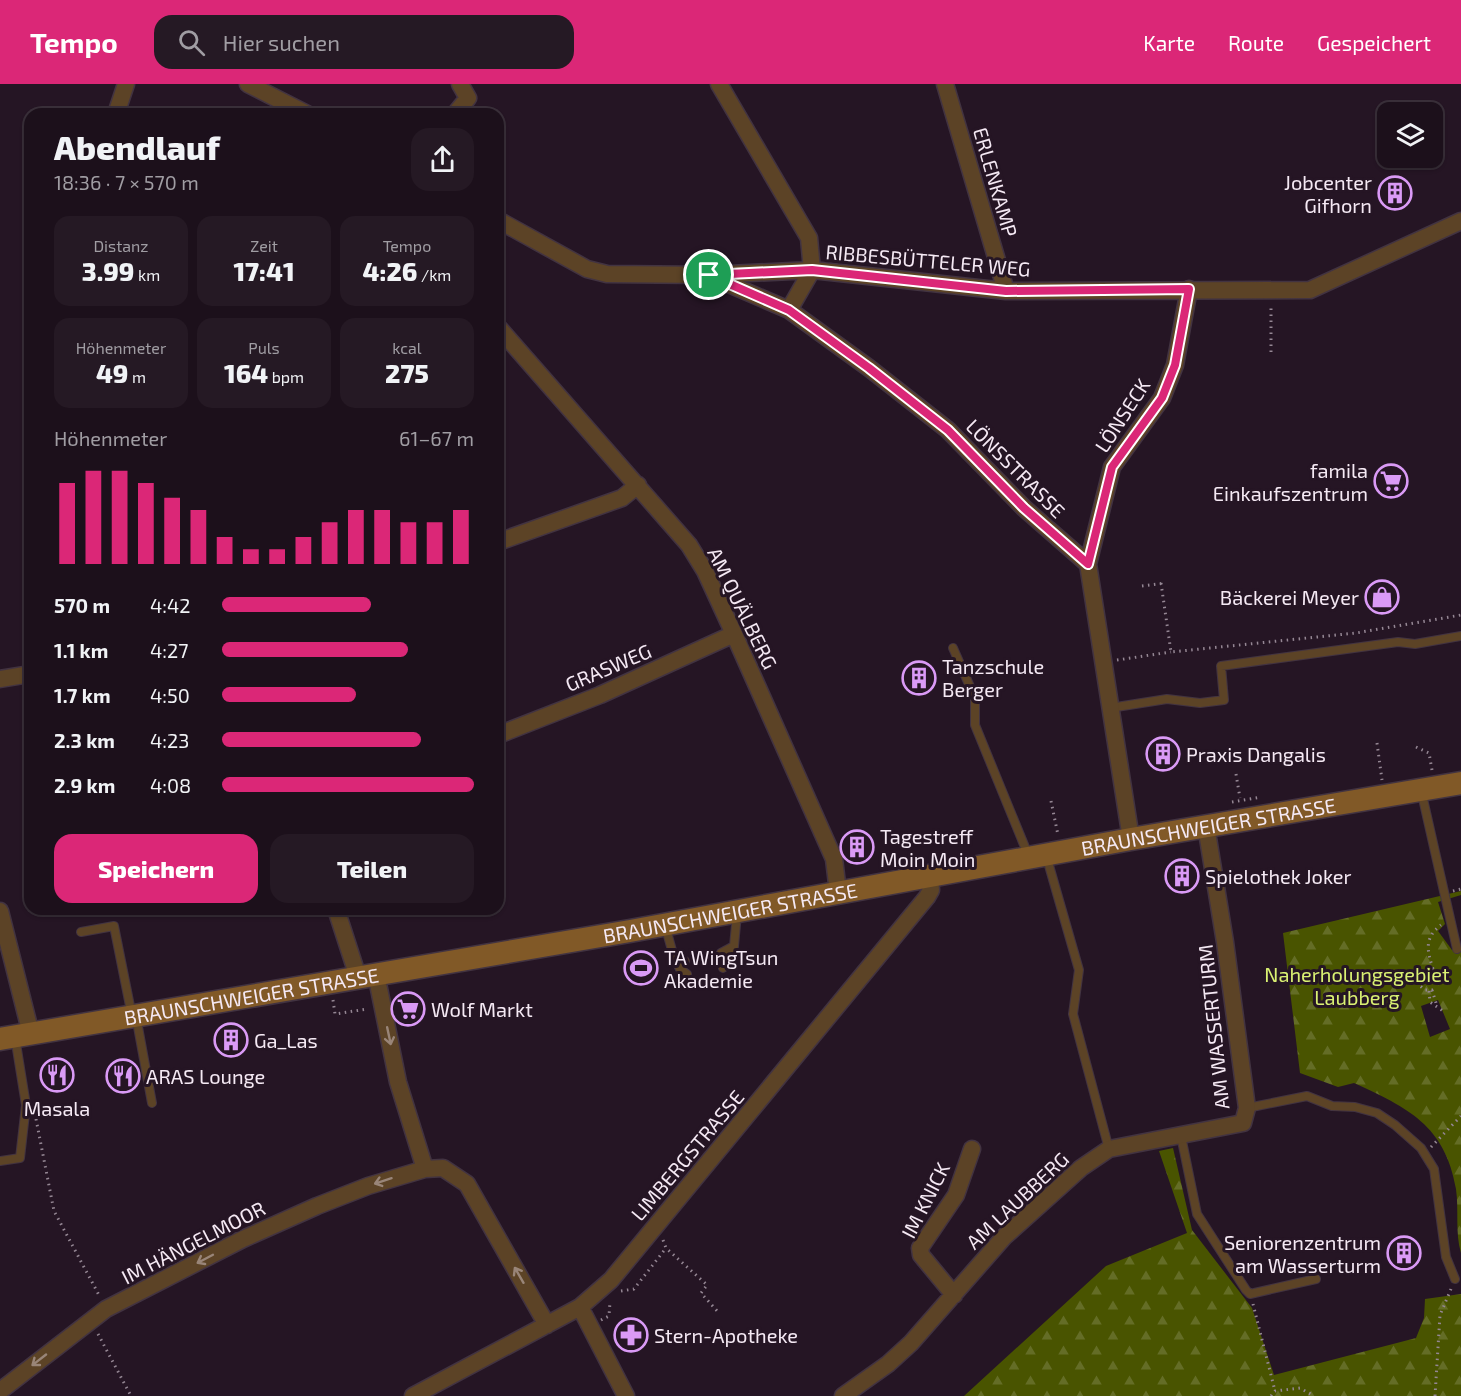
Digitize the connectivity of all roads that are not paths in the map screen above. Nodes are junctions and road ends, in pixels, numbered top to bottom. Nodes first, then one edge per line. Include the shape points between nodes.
1 (126, 84) edge
2 (248, 84) edge
3 (460, 84) edge
4 (719, 84) edge
5 (945, 84) edge
6 (118, 108) edge
7 (294, 108) edge
8 (460, 108) edge
9 (504, 225) edge
10 (1459, 227) edge
11 (812, 270) junction
12 (709, 275) junction
13 (1189, 289) junction
14 (1006, 291) junction
15 (789, 310) junction
16 (504, 334) edge
17 (638, 485) junction
18 (504, 540) edge
19 (1088, 564) junction
20 (734, 634) junction
21 (1461, 636) edge
22 (954, 648) dead end
23 (24, 675) edge
24 (0, 679) edge
25 (1110, 708) junction
26 (504, 733) edge
27 (1427, 781) junction
28 (1461, 783) edge
29 (1206, 826) junction
30 (1131, 839) junction
31 (1045, 849) junction
32 (930, 876) junction
33 (838, 892) junction
34 (0, 911) edge
35 (737, 911) junction
36 (339, 915) edge
37 (664, 924) junction
38 (81, 932) dead end
39 (734, 946) junction
40 (1458, 949) dead end
41 (721, 953) dead end
42 (673, 954) junction
43 (685, 961) dead end
44 (723, 968) dead end
45 (687, 975) dead end
46 (371, 981) junction
47 (134, 1016) junction
48 (15, 1037) edge
49 (152, 1103) dead end
50 (1247, 1108) junction
51 (1181, 1136) junction
52 (972, 1149) dead end
53 (1109, 1149) junction
54 (0, 1161) edge
55 (424, 1169) junction
56 (1316, 1279) dead end
57 (1455, 1279) road end
58 (954, 1295) junction
59 (580, 1307) junction
60 (547, 1325) junction
61 (0, 1391) edge
62 (413, 1396) edge
63 (626, 1396) edge
64 (843, 1396) edge

1 - 6 street
2 - 7 street
3 - 8 street via 468,98
4 - 11 street via 809,238
5 - 14 street, ERLENKAMP
9 - 12 street, RIBBESBÜTTELER WEG via 596,272
10 - 13 street, RIBBESBÜTTELER WEG via 1310,290
11 - 12 street, RIBBESBÜTTELER WEG
11 - 14 street, RIBBESBÜTTELER WEG
11 - 15 street
12 - 15 street, LÖNSSTRASSE
13 - 14 street, RIBBESBÜTTELER WEG
13 - 19 street, LÖNSECK via 1175,365 1162,398 1112,467
15 - 19 street, LÖNSSTRASSE via 948,430 1024,508
16 - 17 street, AM QUÄLBERG
17 - 18 street via 622,498
17 - 20 street, AM QUÄLBERG via 689,545
19 - 25 street
20 - 26 street, GRASWEG via 600,695
20 - 33 street, AM QUÄLBERG via 834,859
21 - 25 lane via 1221,666 1224,700 1200,703 1167,699
22 - 31 lane via 975,699 975,725
23 - 24 street
25 - 30 street
27 - 28 street, BRAUNSCHWEIGER STRASSE
27 - 29 street, BRAUNSCHWEIGER STRASSE
27 - 40 lane
29 - 30 street, BRAUNSCHWEIGER STRASSE
29 - 50 street, AM WASSERTURM
30 - 31 street, BRAUNSCHWEIGER STRASSE
31 - 32 street, BRAUNSCHWEIGER STRASSE
31 - 53 lane via 1079,970 1073,1014
32 - 33 street, BRAUNSCHWEIGER STRASSE
32 - 59 street, LIMBERGSTRASSE via 927,897 611,1280
33 - 35 street, BRAUNSCHWEIGER STRASSE
34 - 48 street
35 - 37 street, BRAUNSCHWEIGER STRASSE
35 - 39 lane
36 - 46 street
37 - 42 lane
37 - 46 street, BRAUNSCHWEIGER STRASSE
38 - 47 lane via 114,926
39 - 41 lane
39 - 44 lane via 732,959
42 - 43 lane
42 - 45 lane
46 - 47 street, BRAUNSCHWEIGER STRASSE
46 -> 55 street
47 - 48 street, BRAUNSCHWEIGER STRASSE
47 - 49 lane
48 - 54 lane via 26,1105 22,1148 20,1158
50 - 51 street, AM WASSERTURM via 1243,1123
50 - 57 lane via 1307,1096 1332,1106 1377,1113 1395,1125 1425,1153 1434,1169 1446,1257
51 - 53 street, AM WASSERTURM
51 - 56 lane via 1197,1215 1250,1294
52 - 58 street, IM KNICK via 956,1195 920,1248 921,1255
53 - 58 street, AM LAUBBERG via 1042,1200 1004,1236
60 -> 55 street, IM HÄNGELMOOR via 467,1184 443,1168
55 -> 61 street, IM HÄNGELMOOR via 307,1210 106,1309
58 - 64 street, AM LAUBBERG via 888,1364
59 - 60 street, LIMBERGSTRASSE
59 - 63 street
60 - 62 street, LIMBERGSTRASSE

